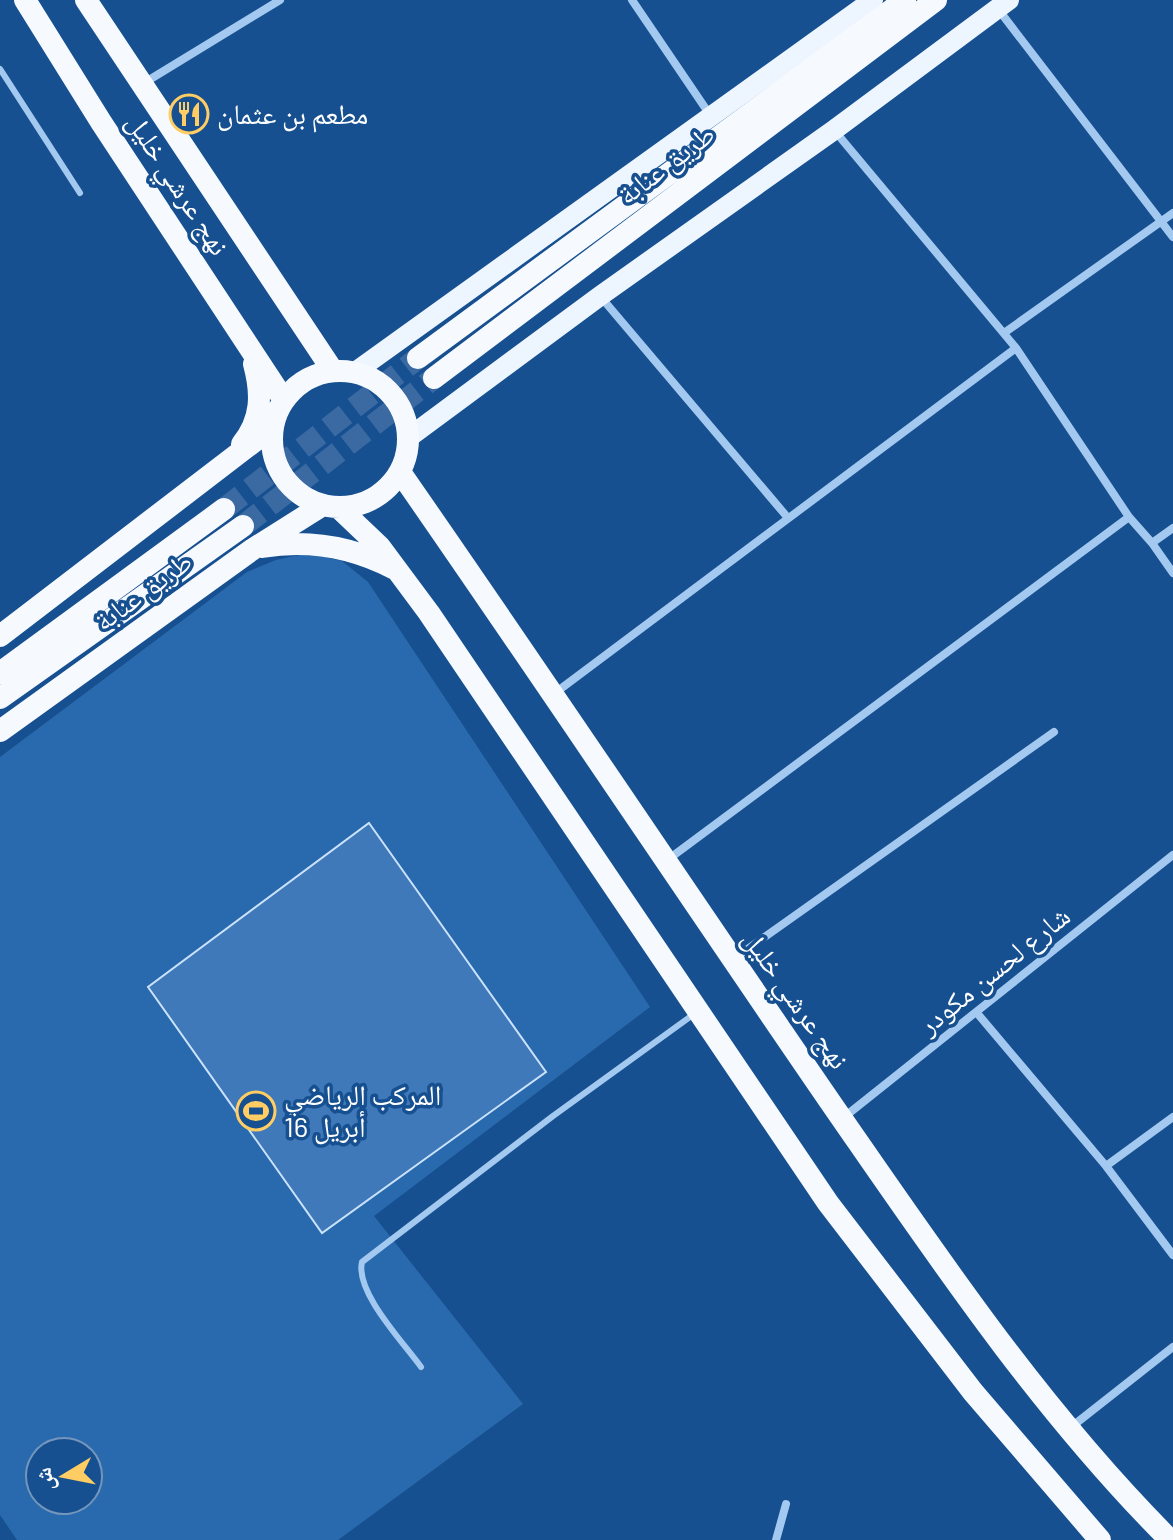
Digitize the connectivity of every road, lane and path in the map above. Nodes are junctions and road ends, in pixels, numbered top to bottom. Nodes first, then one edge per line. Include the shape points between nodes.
1 (25, 0) edge
2 (86, 0) edge
3 (280, 0) edge
4 (632, 0) edge
5 (873, 0) edge
6 (905, 0) edge
7 (936, 0) edge
8 (1003, 4) edge
9 (0, 69) edge
10 (141, 85) junction
11 (710, 115) junction
12 (834, 130) junction
13 (80, 193) dead end
14 (1173, 213) edge
15 (1161, 222) junction
16 (1173, 237) edge
17 (600, 296) junction
18 (1004, 333) junction
19 (250, 347) junction
20 (1016, 348) junction
21 (418, 358) tunnel mouth
22 (344, 372) junction
23 (434, 378) tunnel mouth
24 (284, 400) junction
25 (273, 427) junction
26 (408, 438) junction
27 (231, 457) junction
28 (400, 472) junction
29 (330, 506) junction
30 (224, 509) tunnel mouth
31 (1129, 517) junction
32 (788, 518) junction
33 (243, 526) tunnel mouth
34 (1173, 528) edge
35 (1152, 543) junction
36 (253, 549) junction
37 (397, 570) junction
38 (1173, 573) edge
39 (0, 636) edge
40 (0, 673) edge
41 (554, 693) junction
42 (0, 698) edge
43 (0, 731) edge
44 (1054, 732) dead end
45 (1173, 855) edge
46 (665, 861) junction
47 (733, 960) junction
48 (697, 1012) junction
49 (977, 1013) junction
50 (1173, 1117) edge
51 (842, 1119) junction
52 (1106, 1166) junction
53 (1173, 1255) edge
54 (1173, 1347) edge
55 (421, 1367) dead end
56 (1069, 1430) junction
57 (786, 1504) dead end
58 (776, 1540) edge
59 (1100, 1540) edge
60 (1170, 1540) edge

1 - 19 highway, نهج عرشي خليل
2 - 10 highway, نهج عرشي خليل
3 - 10 street
4 - 11 street
5 - 11 main road
6 - 21 highway, طريق عنابة
7 - 23 highway, طريق عنابة
8 - 12 main road
8 - 15 street
9 - 13 lane
10 - 22 highway, نهج عرشي خليل
11 - 22 main road
12 - 17 main road
12 - 18 street
14 - 15 street
15 - 16 street
15 - 18 street
17 - 26 main road
17 - 32 street
18 - 20 street
19 - 24 highway, نهج عرشي خليل
19 - 27 highway via 259,412
20 - 31 street
20 - 32 street
22 - 24 highway via 314,376
22 - 26 highway via 379,384 398,403
24 - 25 highway
25 - 27 highway, طريق عنابة
25 - 29 highway via 272,444 283,476 307,499
26 - 28 highway
27 - 39 highway, طريق عنابة
28 - 29 highway via 367,502
28 - 41 highway, نهج عرشي خليل
29 - 36 highway, طريق عنابة
29 - 37 highway via 380,547
30 - 40 highway, طريق عنابة
31 - 35 street
31 - 46 street
32 - 41 street
33 - 42 highway, طريق عنابة
34 - 35 street
35 - 38 street
36 - 37 highway via 327,546
36 - 43 highway, طريق عنابة
37 - 48 highway
41 - 46 highway, نهج عرشي خليل
44 - 47 street
45 - 49 street, شارع لحسن مكودر
46 - 47 highway, نهج عرشي خليل
47 - 51 highway, نهج عرشي خليل
48 - 55 lane via 362,1262 365,1289
48 - 59 highway via 837,1216 973,1392
49 - 51 street, شارع لحسن مكودر
49 - 52 street
50 - 52 street
51 - 56 highway, نهج عرشي خليل via 948,1272
52 - 53 street
54 - 56 street
56 - 60 highway, نهج عرشي خليل
57 - 58 street

